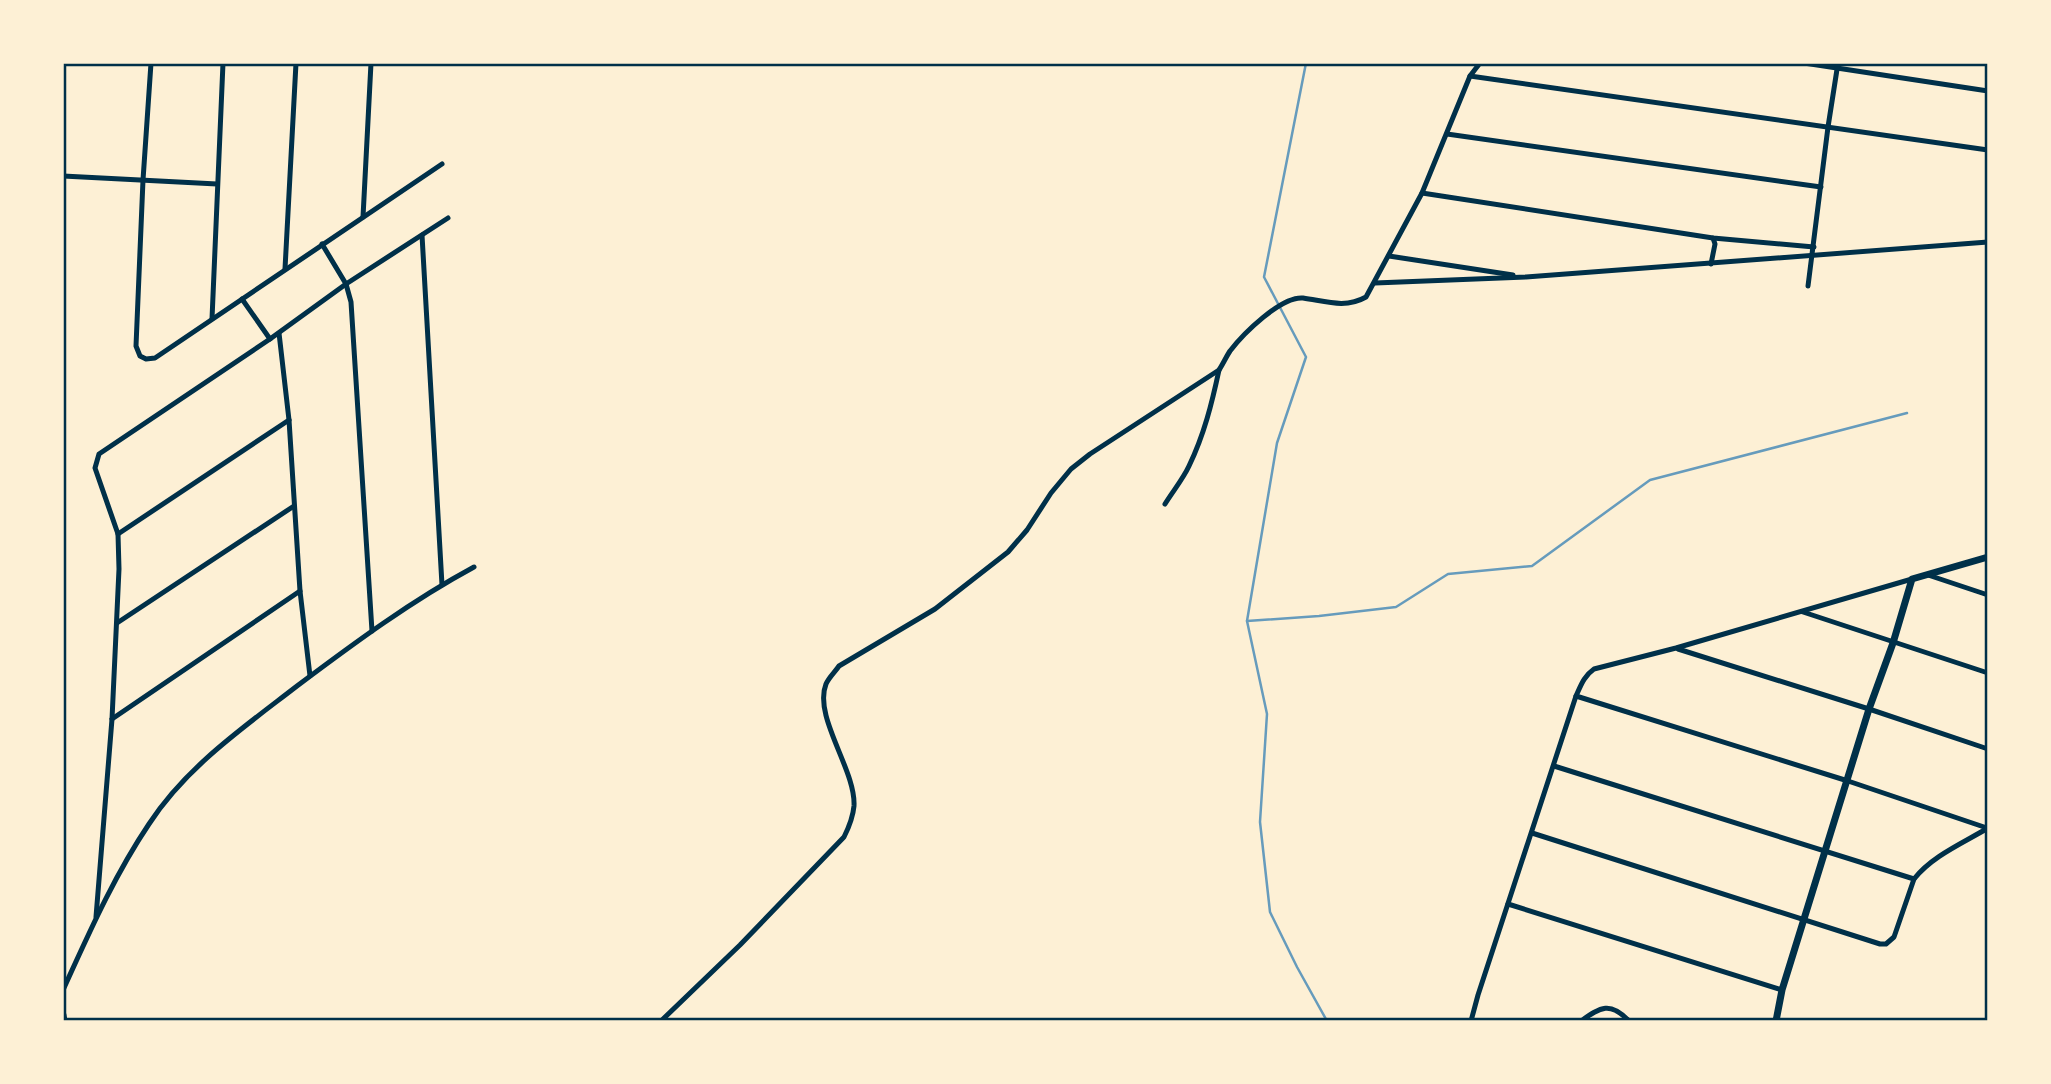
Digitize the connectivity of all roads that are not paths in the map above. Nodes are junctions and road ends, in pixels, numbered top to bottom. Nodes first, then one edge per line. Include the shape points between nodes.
1 (151, 63) edge
2 (223, 63) edge
3 (296, 63) edge
4 (371, 63) edge
5 (1480, 63) edge
6 (1804, 63) edge
7 (1838, 66) edge
8 (1471, 76) junction
9 (1988, 91) edge
10 (1828, 127) junction
11 (1447, 134) junction
12 (1988, 150) edge
13 (442, 164) dead end
14 (63, 176) edge
15 (143, 180) junction
16 (217, 184) junction
17 (1821, 187) junction
18 (1422, 193) junction
19 (363, 217) junction
20 (448, 218) dead end
21 (422, 235) junction
22 (1713, 239) junction
23 (1988, 242) edge
24 (322, 244) junction
25 (1814, 247) junction
26 (1389, 256) junction
27 (1812, 257) junction
28 (1711, 264) junction
29 (285, 269) junction
30 (1527, 277) junction
31 (1375, 283) junction
32 (346, 284) junction
33 (1808, 286) dead end
34 (242, 299) junction
35 (212, 319) junction
36 (279, 333) junction
37 (270, 339) junction
38 (1219, 370) junction
39 (289, 420) junction
40 (1166, 504) dead end
41 (294, 506) junction
42 (118, 534) junction
43 (1988, 557) edge
44 (474, 567) dead end
45 (1926, 575) junction
46 (1912, 579) junction
47 (442, 585) junction
48 (300, 591) junction
49 (1988, 595) edge
50 (1803, 612) junction
51 (117, 623) junction
52 (372, 631) junction
53 (1893, 643) junction
54 (1676, 648) junction
55 (1988, 673) edge
56 (310, 676) junction
57 (1576, 696) junction
58 (1869, 709) junction
59 (112, 719) junction
60 (1988, 749) edge
61 (1554, 766) junction
62 (1848, 781) junction
63 (1988, 828) edge
64 (1532, 833) junction
65 (1825, 850) junction
66 (1914, 879) junction
67 (1508, 904) junction
68 (96, 917) junction
69 (1805, 921) junction
70 (63, 990) edge
71 (1782, 990) junction
72 (63, 1015) edge
73 (64, 1021) edge
74 (661, 1021) edge
75 (1472, 1021) edge
76 (1581, 1021) edge
77 (1629, 1021) edge
78 (1776, 1021) edge

1 - 15 street
2 - 16 street
3 - 29 street
4 - 19 street
5 - 8 street
6 - 7 street
7 - 9 street
7 - 10 street
8 - 10 street
8 - 11 street
10 - 12 street
10 - 17 street
11 - 17 street
11 - 18 street
13 - 19 street
14 - 15 street
15 - 16 street
15 - 35 street via 136,346 140,355 155,358
16 - 35 street
17 - 25 street
18 - 22 street
18 - 26 street
19 - 24 street
20 - 21 street
21 - 32 street
21 - 47 street
22 - 25 street
22 - 28 street
23 - 27 street
24 - 29 street
24 - 32 street
25 - 27 street
26 - 30 street
26 - 31 street
27 - 28 street
27 - 33 street
28 - 30 street
29 - 34 street
30 - 31 street
31 - 38 street via 1361,300 1332,304 1299,298 1285,302 1244,336
32 - 36 street
32 - 52 street via 353,320
34 - 35 street
34 - 37 street
36 - 37 street
36 - 39 street
37 - 42 street via 99,454 95,468
38 - 40 street via 1200,439
38 - 74 street via 1071,469 1009,552 935,609 839,666 824,695 828,723 854,803 844,837
39 - 41 street
39 - 42 street
41 - 48 street
41 - 51 street
42 - 51 street
43 - 45 street
44 - 47 street
45 - 46 street
45 - 49 street
46 - 50 street
46 - 53 street
47 - 52 street
48 - 56 street
48 - 59 street
50 - 53 street
50 - 54 street
51 - 59 street
52 - 56 street
53 - 55 street
53 - 58 street
54 - 57 street via 1594,669
54 - 58 street
56 - 68 street via 230,737 176,790 149,822
57 - 61 street
57 - 62 street
58 - 60 street
58 - 62 street
59 - 68 street
61 - 64 street
61 - 65 street
62 - 63 street
62 - 65 street
63 - 66 street via 1931,863
64 - 67 street
64 - 69 street
65 - 66 street
65 - 69 street
66 - 69 street via 1894,937 1886,944
67 - 71 street
67 - 75 street
68 - 70 street
69 - 71 street
71 - 78 street
72 - 73 street
76 - 77 street via 1608,1007

